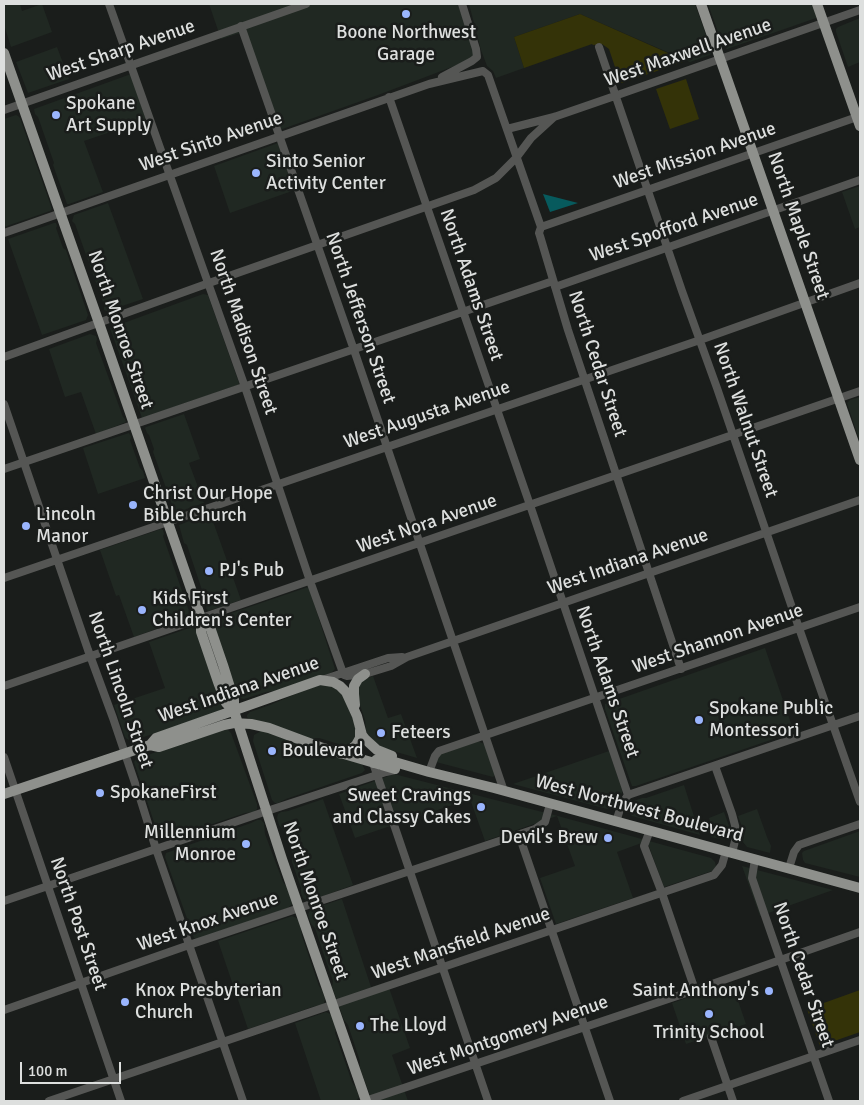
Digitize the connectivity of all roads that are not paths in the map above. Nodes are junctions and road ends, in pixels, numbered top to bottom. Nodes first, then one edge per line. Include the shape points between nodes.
1 (110, 4) edge
2 (306, 4) edge
3 (462, 4) edge
4 (701, 4) edge
5 (817, 4) edge
6 (860, 10) edge
7 (824, 23) junction
8 (241, 26) junction
9 (599, 47) dead end
10 (4, 53) edge
11 (721, 59) junction
12 (131, 65) junction
13 (483, 71) joint
14 (429, 84) junction
15 (616, 96) junction
16 (389, 97) junction
17 (22, 104) junction
18 (4, 110) edge
19 (554, 116) junction
20 (859, 120) edge
21 (506, 129) junction
22 (279, 136) junction
23 (754, 152) junction
24 (516, 158) junction
25 (170, 174) junction
26 (860, 180) edge
27 (647, 190) junction
28 (427, 206) junction
29 (774, 210) junction
30 (60, 213) junction
31 (541, 227) junction
32 (4, 233) edge
33 (318, 244) junction
34 (667, 248) junction
35 (209, 283) junction
36 (860, 283) edge
37 (554, 284) junction
38 (805, 302) junction
39 (464, 312) junction
40 (99, 322) junction
41 (700, 340) junction
42 (354, 350) junction
43 (4, 356) edge
44 (584, 379) junction
45 (246, 387) junction
46 (860, 391) edge
47 (839, 398) junction
48 (4, 404) edge
49 (496, 409) junction
50 (134, 425) junction
51 (733, 435) junction
52 (387, 446) junction
53 (860, 460) edge
54 (24, 462) junction
55 (4, 469) edge
56 (616, 476) junction
57 (277, 483) junction
58 (860, 500) edge
59 (530, 505) junction
60 (168, 522) junction
61 (767, 533) junction
62 (420, 543) junction
63 (57, 560) junction
64 (649, 574) junction
65 (4, 578) edge
66 (310, 581) junction
67 (563, 603) junction
68 (860, 607) edge
69 (201, 618) junction
70 (799, 628) junction
71 (453, 641) junction
72 (91, 657) junction
73 (407, 657) junction
74 (680, 669) junction
75 (342, 673) junction
76 (365, 674) junction
77 (320, 680) junction
78 (4, 686) edge
79 (596, 698) junction
80 (234, 711) junction
81 (860, 716) edge
82 (358, 721) junction
83 (238, 723) junction
84 (833, 725) junction
85 (486, 735) junction
86 (150, 745) junction
87 (125, 754) junction
88 (346, 755) junction
89 (4, 757) edge
90 (373, 763) junction
91 (408, 766) junction
92 (715, 766) junction
93 (397, 770) junction
94 (429, 772) junction
95 (377, 775) junction
96 (15, 790) junction
97 (504, 791) junction
98 (4, 794) edge
99 (628, 795) junction
100 (860, 802) edge
101 (550, 804) junction
102 (267, 811) junction
103 (616, 822) junction
104 (860, 824) edge
105 (650, 830) junction
106 (519, 835) junction
107 (156, 849) junction
108 (729, 852) junction
109 (755, 859) junction
110 (789, 868) junction
111 (410, 872) junction
112 (48, 886) junction
113 (860, 888) edge
114 (662, 893) junction
115 (4, 901) edge
116 (299, 908) junction
117 (552, 930) junction
118 (860, 932) edge
119 (189, 945) junction
120 (781, 960) junction
121 (442, 968) junction
122 (81, 983) junction
123 (695, 990) junction
124 (332, 1004) junction
125 (4, 1010) edge
126 (585, 1027) junction
127 (711, 1038) dead end
128 (860, 1040) edge
129 (223, 1042) junction
130 (814, 1057) junction
131 (475, 1064) junction
132 (114, 1079) junction
133 (728, 1086) junction
134 (50, 1101) edge
135 (121, 1101) edge
136 (243, 1101) edge
137 (366, 1101) edge
138 (488, 1101) edge
139 (610, 1101) edge
140 (684, 1101) edge
141 (733, 1101) edge
142 (829, 1101) edge

1 - 12 street, North Madison Street
2 - 8 street, West Sharp Avenue
3 - 14 street, West Sinto Avenue via 477,57
4 - 11 main road, North Maple Street
5 - 7 main road
6 - 7 street, West Maxwell Avenue
7 - 11 street, West Maxwell Avenue
7 - 20 main road
8 - 12 street, West Sharp Avenue
8 - 22 street, North Jefferson Street
9 - 15 street, North Walnut Street
10 - 17 main road, North Monroe Street
11 - 15 street, West Maxwell Avenue
11 - 23 main road, North Maple Street
12 - 17 street, West Sharp Avenue
12 - 25 street, North Madison Street
13 - 14 street, West Sinto Avenue
13 - 21 street, North Cedar Street via 488,75
14 - 16 street, West Sinto Avenue
15 - 19 street, West Maxwell Avenue
15 - 27 street, North Walnut Street
16 - 22 street, West Sinto Avenue
16 - 28 street, North Adams Street
17 - 18 street, West Sharp Avenue
17 - 30 main road, North Monroe Street
19 - 21 street, West Maxwell Avenue
19 - 24 street, West Maxwell Avenue
20 - 23 street, West Mission Avenue
21 - 24 street, North Cedar Street
22 - 25 street, West Sinto Avenue
22 - 33 street, North Jefferson Street
23 - 27 street, West Mission Avenue
23 - 29 main road, North Maple Street
24 - 28 street, West Maxwell Avenue via 489,182
24 - 31 street, North Cedar Street
25 - 30 street, West Sinto Avenue
25 - 35 street, North Madison Street
26 - 29 street, West Spofford Avenue
27 - 31 street, West Mission Avenue
27 - 34 street, North Walnut Street
28 - 33 street, West Maxwell Avenue
28 - 39 street, North Adams Street
29 - 34 street, West Spofford Avenue
29 - 38 main road, North Maple Street
30 - 32 street, West Sinto Avenue
30 - 40 main road, North Monroe Street
31 - 37 street, North Cedar Street via 539,233
33 - 35 street, West Maxwell Avenue
33 - 42 street, North Jefferson Street
34 - 37 street, West Spofford Avenue
34 - 41 street, North Walnut Street
35 - 40 street, West Maxwell Avenue
35 - 45 street, North Madison Street
36 - 38 street, West Augusta Avenue
37 - 39 street, West Spofford Avenue
37 - 44 street, North Cedar Street
38 - 41 street, West Augusta Avenue
38 - 47 main road, North Maple Street
39 - 42 street, West Spofford Avenue
39 - 49 street, North Adams Street
40 - 43 street, West Maxwell Avenue
40 - 50 main road, North Monroe Street
41 - 44 street, West Augusta Avenue
41 - 51 street, North Walnut Street
42 - 45 street, West Spofford Avenue
42 - 52 street, North Jefferson Street
44 - 49 street, West Augusta Avenue
44 - 56 street, North Cedar Street
45 - 50 street, West Spofford Avenue
45 - 57 street, North Madison Street
46 - 47 street, West Nora Avenue
47 - 51 street, West Nora Avenue
47 - 53 main road, North Maple Street
48 - 54 street, North Lincoln Street
49 - 52 street, West Augusta Avenue
49 - 59 street, North Adams Street
50 - 54 street, West Spofford Avenue
50 - 60 main road, North Monroe Street
51 - 56 street, West Nora Avenue
51 - 61 street, North Walnut Street
52 - 57 street, West Augusta Avenue
52 - 62 street, North Jefferson Street
54 - 55 street, West Spofford Avenue
54 - 63 street, North Lincoln Street
56 - 59 street, West Nora Avenue
56 - 64 street, North Cedar Street
57 - 60 street, West Augusta Avenue
57 - 66 street, North Madison Street
58 - 61 street, West Indiana Avenue
59 - 62 street, West Nora Avenue
59 - 67 street, North Adams Street
60 - 63 street, West Augusta Avenue
60 - 69 main road, North Monroe Street
61 - 64 street, West Indiana Avenue
61 - 70 street, North Walnut Street
62 - 66 street, West Nora Avenue
62 - 71 street, North Jefferson Street
63 - 65 street, West Augusta Avenue
63 - 72 street, North Lincoln Street
64 - 67 street, West Indiana Avenue
64 - 74 street, North Cedar Street
66 - 69 street, West Nora Avenue
66 - 75 street, North Madison Street
67 - 71 street, West Indiana Avenue
67 - 79 street, North Adams Street
68 - 70 street, West Shannon Avenue
69 - 72 street, West Nora Avenue
69 - 80 main road, North Monroe Street via 208,624 234,700
70 - 74 street, West Shannon Avenue
70 - 84 street, North Walnut Street
71 - 73 street, West Indiana Avenue
71 - 85 street, North Jefferson Street
72 - 78 street, West Nora Avenue
72 - 87 street, North Lincoln Street
73 - 75 street, West Indiana Avenue via 388,658
73 - 76 street, West Indiana Avenue
74 - 79 street, West Shannon Avenue
75 - 76 street, West Indiana Avenue via 347,676
75 - 77 street, West Indiana Avenue
76 - 82 main road via 354,686
77 - 80 main road, West Indiana Avenue
77 - 82 main road, West Northwest Boulevard via 333,682 346,692
79 - 85 street, West Shannon Avenue
79 - 99 street, North Adams Street
80 - 83 main road, North Monroe Street
80 - 86 main road, West Indiana Avenue via 156,738
81 - 84 street
82 - 88 main road via 360,738
82 - 91 main road, West Northwest Boulevard via 362,735 372,746 399,758
83 - 86 main road, West Indiana Avenue via 159,747
83 - 88 main road via 268,728
83 - 102 main road, North Monroe Street
84 - 92 street
84 - 100 street, North Walnut Street
85 - 94 street, West Shannon Avenue via 439,751
85 - 97 street, North Jefferson Street
86 - 87 main road, West Indiana Avenue
87 - 96 main road, West Indiana Avenue
87 - 107 street, North Lincoln Street
88 - 90 main road
89 - 96 street, North Post Street
90 - 91 main road via 381,758
90 - 93 main road
90 - 95 street
91 - 93 main road
91 - 94 main road, West Northwest Boulevard
92 - 99 street
92 - 108 street via 737,833
93 - 95 street
94 - 97 main road, West Northwest Boulevard
95 - 102 street
95 - 111 street
96 - 98 main road, West Indiana Avenue
96 - 112 street, North Post Street
97 - 101 main road, West Northwest Boulevard
99 - 103 street
101 - 103 main road, West Northwest Boulevard
101 - 106 street, West Knox Avenue via 545,822
102 - 107 street
102 - 116 main road, North Monroe Street
103 - 105 main road, West Northwest Boulevard
104 - 110 street via 799,845
105 - 108 main road, West Northwest Boulevard
105 - 114 street via 644,846
106 - 111 street, West Knox Avenue
106 - 117 street
107 - 112 street
107 - 119 street, North Lincoln Street
108 - 109 main road, West Northwest Boulevard
108 - 114 street, West Mansfield Avenue via 714,875
109 - 110 main road, West Northwest Boulevard
109 - 120 street, North Cedar Street via 752,878
110 - 113 main road, West Northwest Boulevard
111 - 116 street, West Knox Avenue
111 - 121 street
112 - 115 street
112 - 122 street, North Post Street
114 - 117 street, West Mansfield Avenue
114 - 123 street
116 - 119 street, West Knox Avenue
116 - 124 main road, North Monroe Street
117 - 121 street, West Mansfield Avenue
117 - 126 street
118 - 120 street, West Montgomery Avenue
119 - 122 street, West Knox Avenue
119 - 129 street, North Lincoln Street
120 - 123 street, West Montgomery Avenue
120 - 130 street, North Cedar Street
121 - 124 street, West Mansfield Avenue
121 - 131 street
122 - 125 street, West Knox Avenue
122 - 132 street, North Post Street
123 - 126 street, West Montgomery Avenue
124 - 129 street, West Mansfield Avenue
124 - 137 main road, North Monroe Street
126 - 131 street, West Montgomery Avenue
126 - 139 street
127 - 133 street
128 - 130 street
129 - 132 street, West Mansfield Avenue
129 - 136 street, North Lincoln Street
130 - 133 street
130 - 142 street, North Cedar Street
131 - 137 street, West Montgomery Avenue
131 - 138 street
132 - 134 street, West Mansfield Avenue
132 - 135 street, North Post Street
133 - 140 street
133 - 141 street

